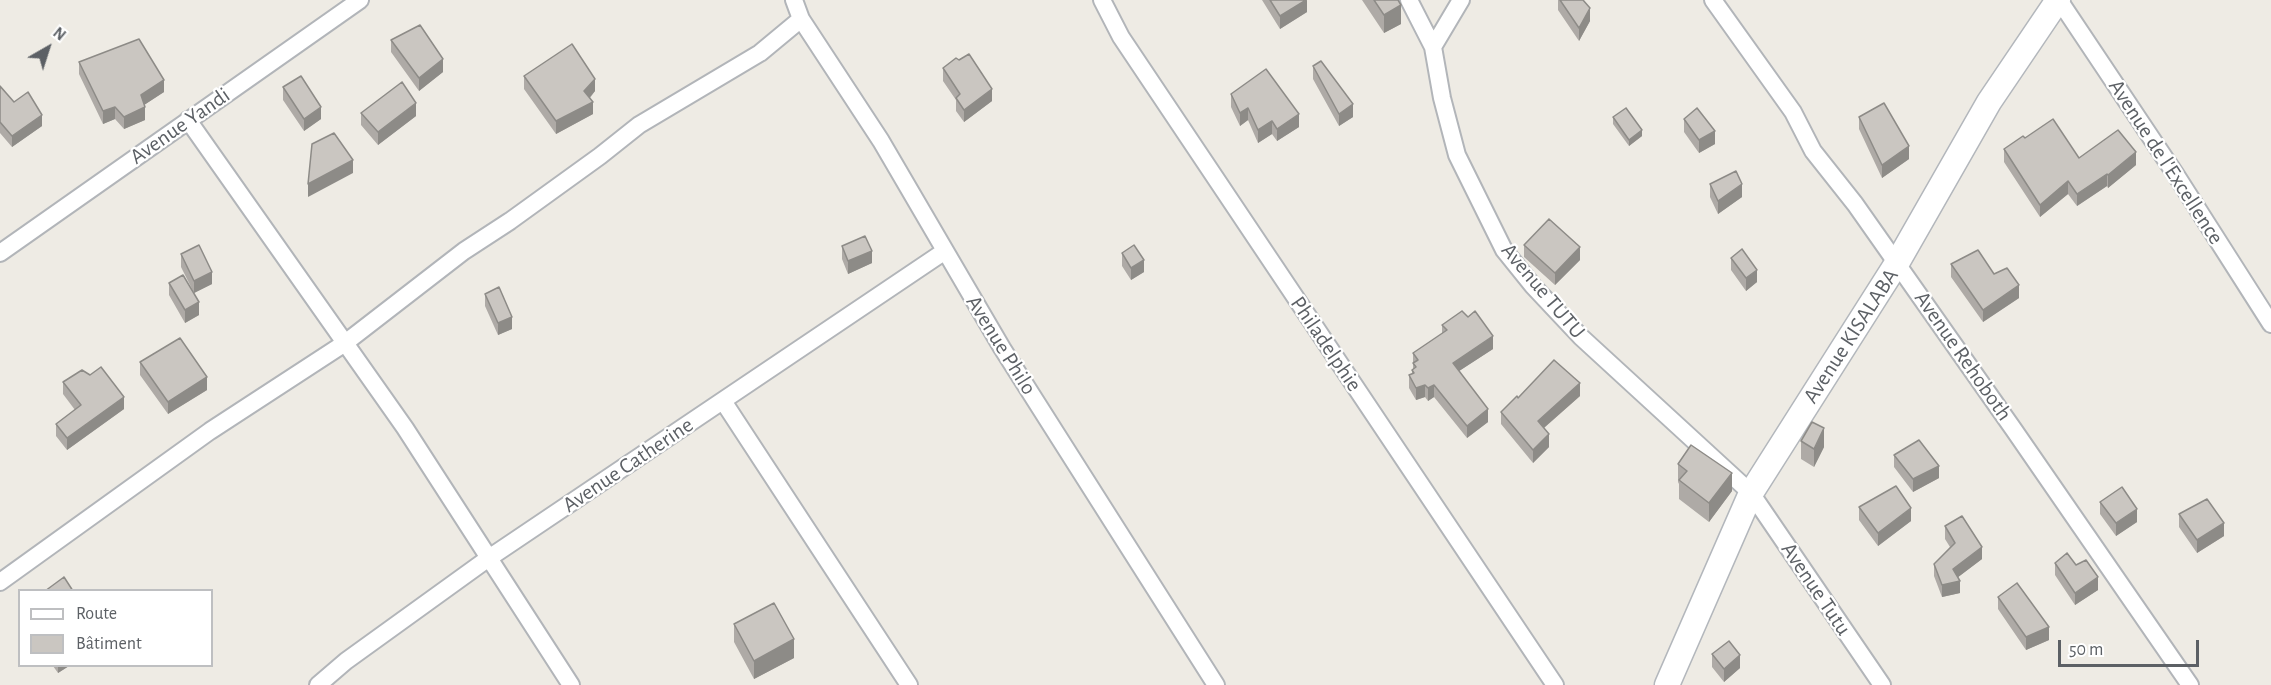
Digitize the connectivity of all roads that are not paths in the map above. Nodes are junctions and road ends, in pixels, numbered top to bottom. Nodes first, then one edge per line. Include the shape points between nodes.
1 (360, 0) edge
2 (794, 0) edge
3 (1102, 0) edge
4 (1409, 0) edge
5 (1461, 0) edge
6 (1713, 0) edge
7 (2059, 0) edge
8 (801, 19) junction
9 (1433, 47) junction
10 (188, 120) junction
11 (945, 251) junction
12 (0, 253) edge
13 (1897, 263) junction
14 (2271, 324) edge
15 (345, 343) junction
16 (723, 401) junction
17 (1751, 493) junction
18 (489, 558) junction
19 (0, 582) edge
20 (318, 685) edge
21 (571, 685) edge
22 (909, 685) edge
23 (1216, 685) edge
24 (1555, 685) edge
25 (1667, 685) edge
26 (1882, 685) edge
27 (2190, 685) edge

1 - 10 street, Avenue Yandi
2 - 8 street, Avenue Philo
3 - 24 street, Philadelphie via 1127,47
4 - 9 street, Avenue TUTU
5 - 9 street
6 - 13 street, Avenue Rehoboth via 1793,112 1814,151
7 - 13 street, Avenue KISALABA via 1989,102
7 - 14 street, Avenue de l'Excellence
8 - 11 street, Avenue Philo via 881,141
8 - 15 street via 760,53 639,125 464,251
9 - 17 street, Avenue TUTU via 1456,155 1504,250 1581,337
10 - 12 street, Avenue Yandi
10 - 15 street
11 - 16 street, Avenue Catherine
11 - 23 street, Avenue Philo via 1002,348
13 - 17 street, Avenue KISALABA
13 - 27 street, Avenue Rehoboth
15 - 18 street
15 - 19 street via 210,432
16 - 18 street, Avenue Catherine
16 - 22 street
17 - 25 street, Avenue KISALABA
17 - 26 street, Avenue Tutu
18 - 20 street, Avenue Catherine
18 - 21 street

